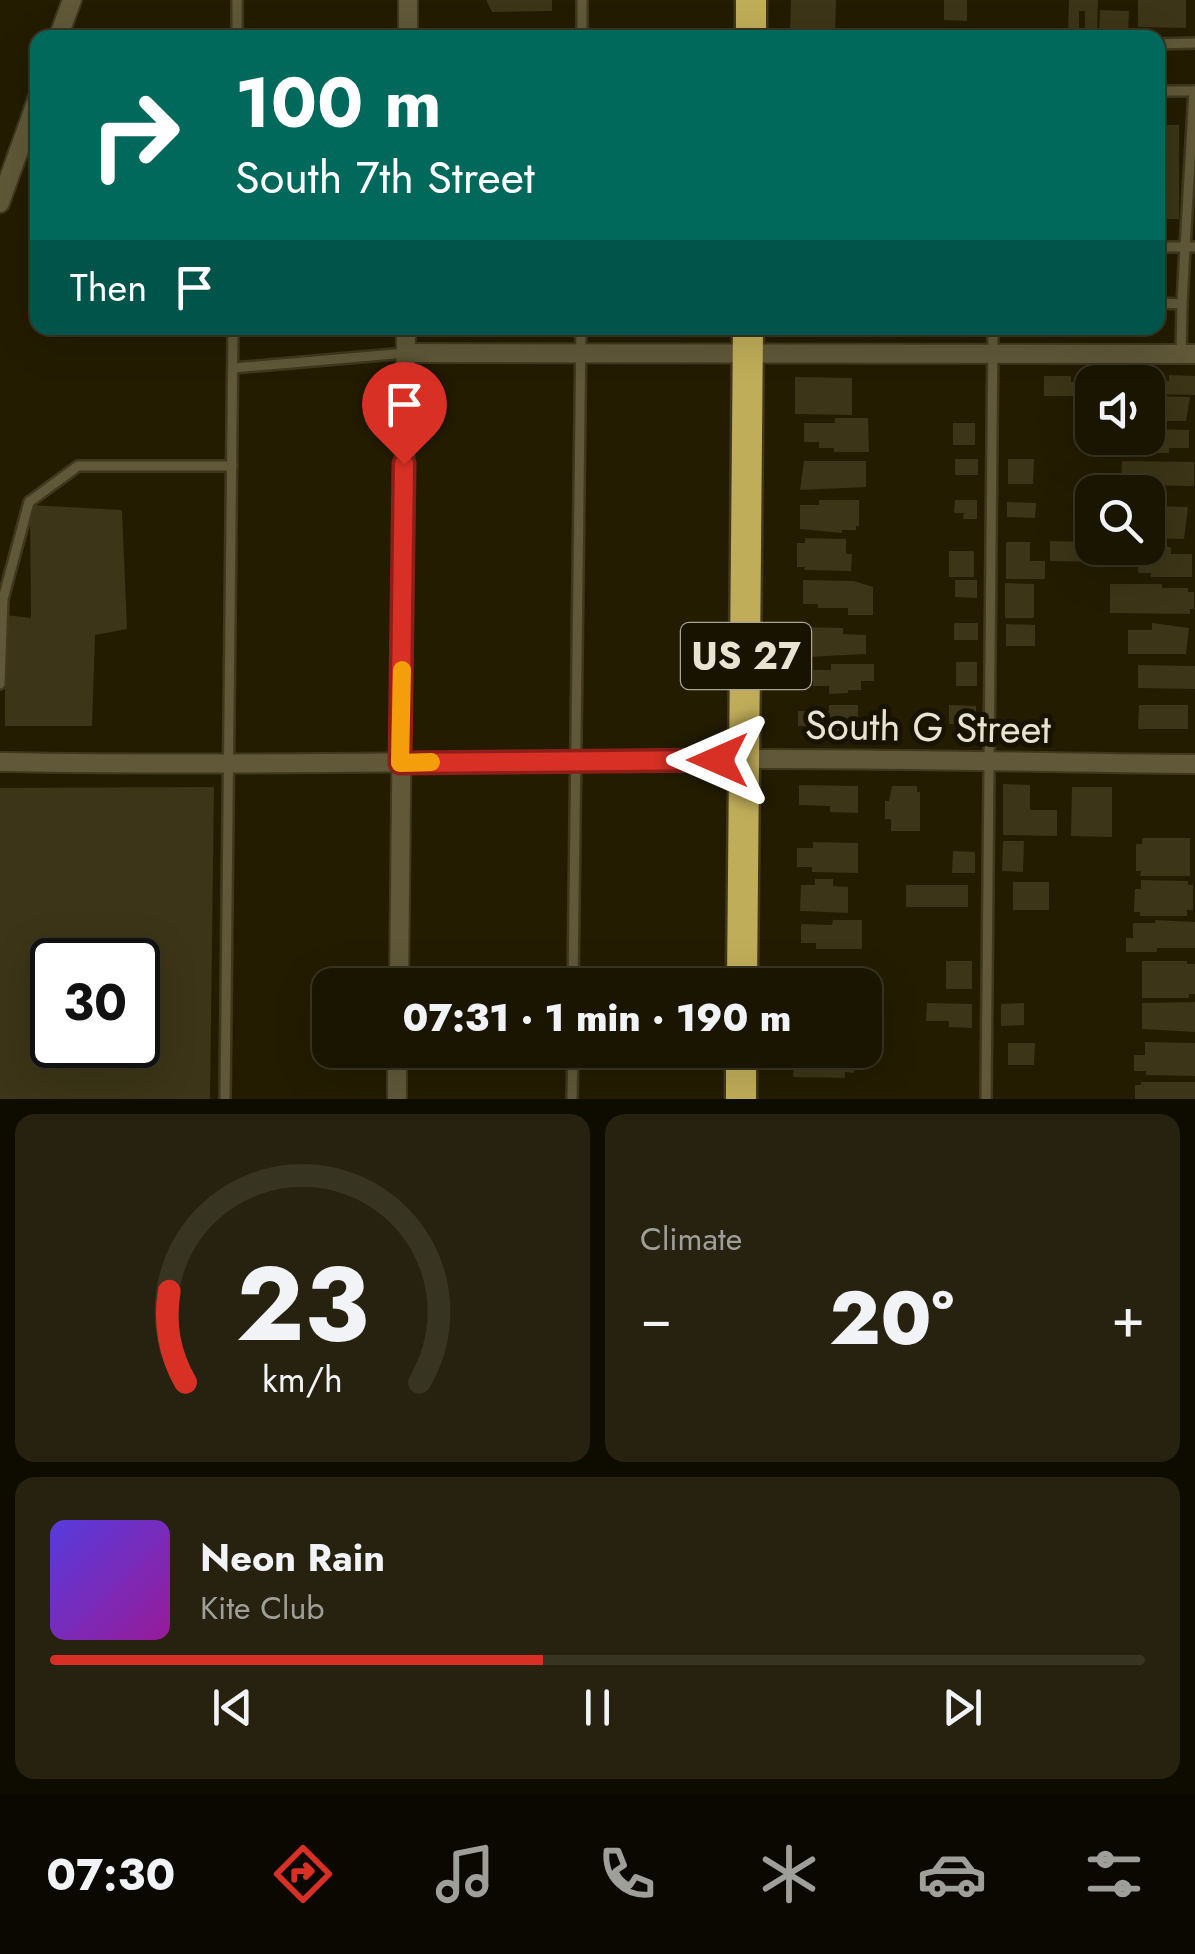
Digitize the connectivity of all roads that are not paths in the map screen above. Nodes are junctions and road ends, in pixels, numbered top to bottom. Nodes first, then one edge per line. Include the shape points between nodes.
1 (72, 0) edge
2 (237, 0) edge
3 (408, 0) edge
4 (582, 0) edge
5 (752, 0) edge
6 (61, 30) edge
7 (237, 30) edge
8 (408, 30) edge
9 (582, 30) edge
10 (751, 30) edge
11 (1195, 43) edge
12 (1165, 44) edge
13 (1165, 91) edge
14 (1194, 91) edge
15 (30, 119) edge
16 (0, 203) edge
17 (1190, 247) edge
18 (1165, 304) edge
19 (1182, 304) junction
20 (233, 335) edge
21 (406, 335) edge
22 (581, 335) edge
23 (992, 335) edge
24 (748, 340) edge
25 (581, 352) junction
26 (406, 353) junction
27 (992, 353) junction
28 (1188, 354) edge
29 (233, 368) junction
30 (232, 466) junction
31 (0, 684) edge
32 (746, 759) junction
33 (576, 761) junction
34 (0, 762) edge
35 (400, 763) junction
36 (988, 763) junction
37 (1195, 764) edge
38 (228, 766) junction
39 (398, 968) edge
40 (574, 968) edge
41 (742, 968) edge
42 (397, 1068) edge
43 (572, 1068) edge
44 (741, 1068) edge
45 (225, 1099) edge
46 (396, 1099) edge
47 (572, 1099) edge
48 (740, 1099) edge
49 (986, 1099) edge

1 - 6 street
2 - 7 lane
3 - 8 street
4 - 9 lane
5 - 10 highway
11 - 12 lane
13 - 14 lane
14 - 17 lane
15 - 16 street
17 - 19 lane
18 - 19 lane
19 - 28 lane
20 - 29 lane
21 - 26 street
22 - 25 lane
23 - 27 lane
24 - 25 street
24 - 27 street
24 - 32 highway, US 27
25 - 26 street
25 - 33 lane
26 - 29 lane
26 - 35 street
27 - 28 street
27 - 36 lane
29 - 30 lane
30 - 31 lane via 78,466 29,502 3,599
30 - 38 lane
32 - 33 street, South G Street
32 - 36 street, South G Street
32 - 41 highway, US 27
33 - 35 street, South G Street
33 - 40 lane
34 - 38 street, South G Street
35 - 38 street, South G Street
35 - 39 street
36 - 37 street, South G Street
36 - 49 lane
38 - 45 lane
42 - 46 street
43 - 47 lane
44 - 48 highway

